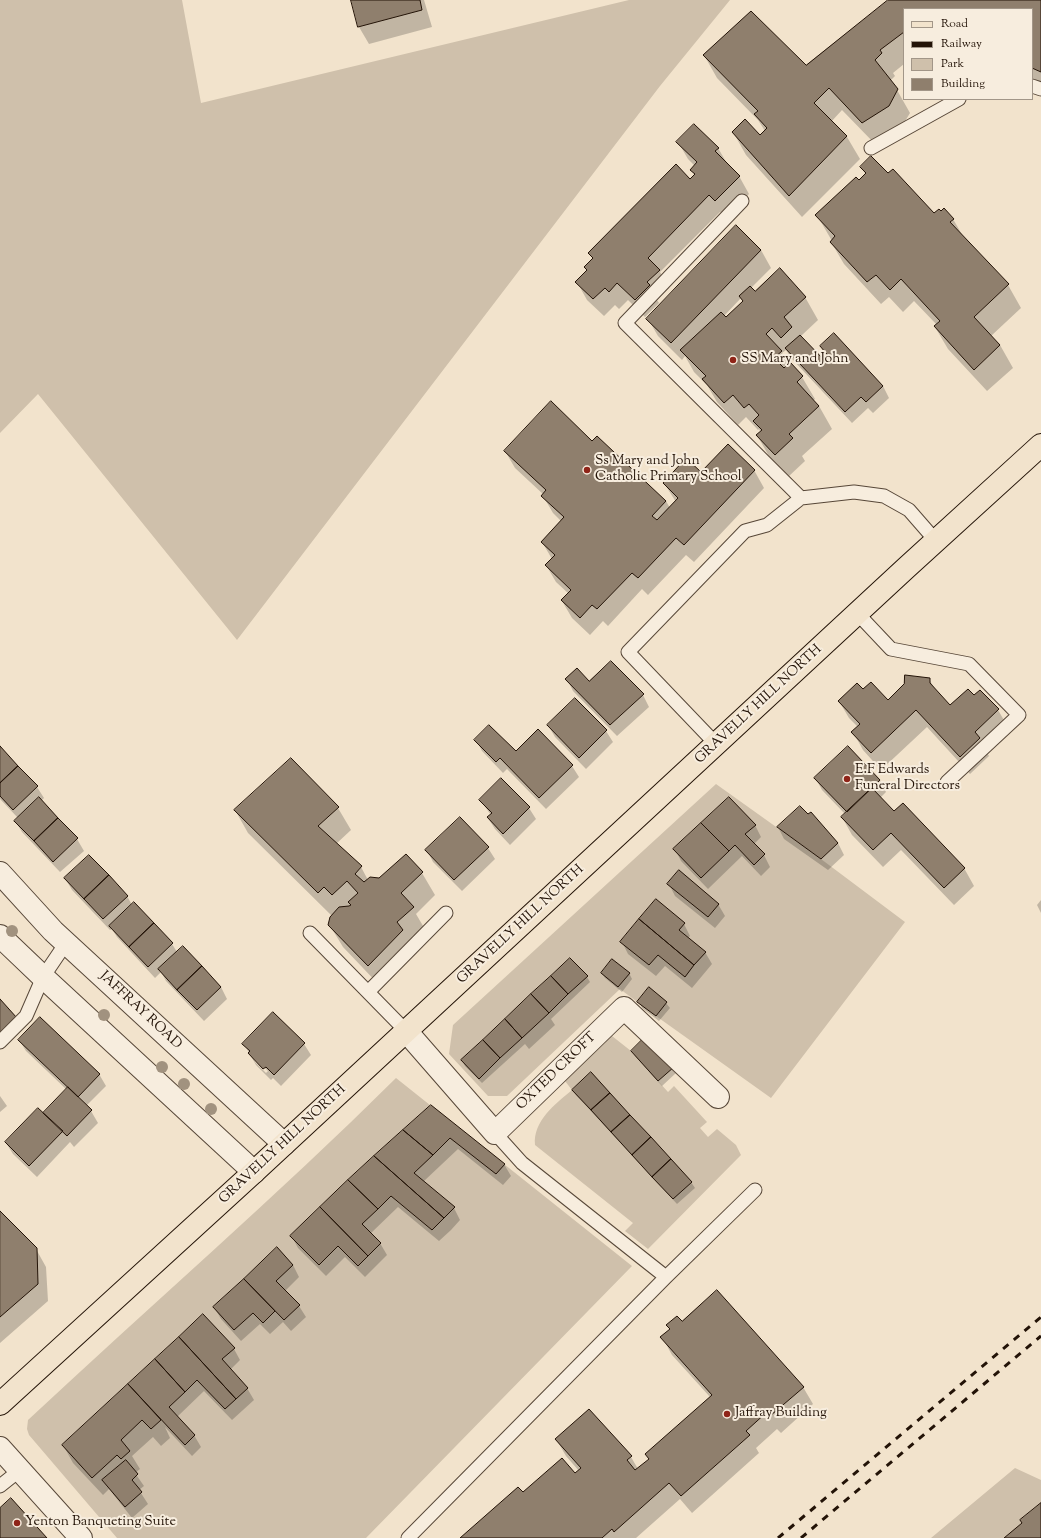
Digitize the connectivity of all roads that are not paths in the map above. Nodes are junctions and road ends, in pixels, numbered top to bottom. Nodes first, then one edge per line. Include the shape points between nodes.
1 (958, 100) edge
2 (871, 148) dead end
3 (742, 200) dead end
4 (1041, 445) edge
5 (801, 498) junction
6 (936, 541) junction
7 (857, 613) junction
8 (716, 744) junction
9 (947, 782) dead end
10 (0, 874) edge
11 (446, 913) dead end
12 (310, 933) dead end
13 (0, 936) edge
14 (66, 943) junction
15 (43, 978) junction
16 (368, 992) junction
17 (406, 1031) junction
18 (0, 1042) edge
19 (718, 1097) dead end
20 (495, 1133) junction
21 (284, 1144) junction
22 (254, 1172) junction
23 (755, 1190) dead end
24 (666, 1277) junction
25 (0, 1404) edge
26 (0, 1448) edge
27 (20, 1470) junction
28 (0, 1486) edge
29 (81, 1538) edge
30 (408, 1538) edge

1 - 2 lane
3 - 5 lane via 625,323
4 - 6 main road, GRAVELLY HILL NORTH
5 - 6 lane via 854,492 884,496 909,510
5 - 8 lane via 767,525 745,531 628,652
6 - 7 main road, GRAVELLY HILL NORTH
7 - 8 main road, GRAVELLY HILL NORTH
7 - 9 lane via 891,650 970,664 1019,715
8 - 17 main road, GRAVELLY HILL NORTH
10 - 14 street, JAFFRAY ROAD
11 - 16 lane
12 - 16 lane
13 - 15 street
14 - 15 lane
14 - 21 street, JAFFRAY ROAD
15 - 18 lane via 26,1016
15 - 22 street
16 - 17 lane
17 - 20 street
17 - 21 main road, GRAVELLY HILL NORTH
19 - 20 street, OXTED CROFT via 624,1008
20 - 24 lane via 522,1163
21 - 22 main road, GRAVELLY HILL NORTH
22 - 25 main road, GRAVELLY HILL NORTH
23 - 24 lane
24 - 30 lane
26 - 27 street
27 - 28 lane
27 - 29 street

